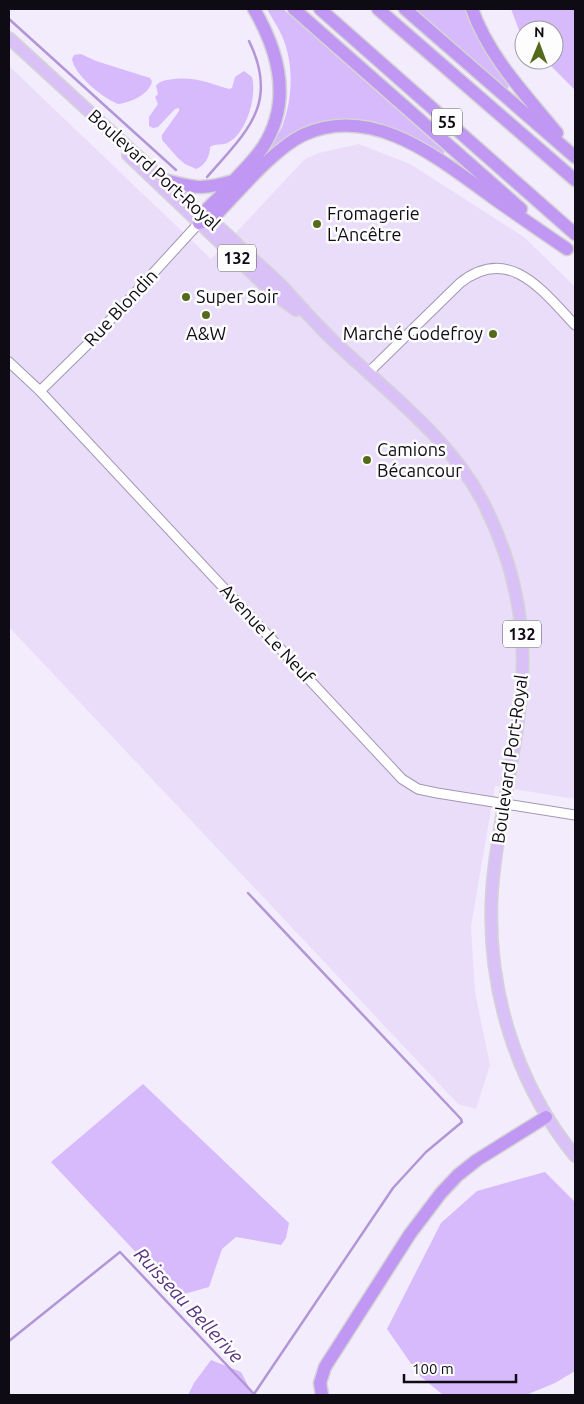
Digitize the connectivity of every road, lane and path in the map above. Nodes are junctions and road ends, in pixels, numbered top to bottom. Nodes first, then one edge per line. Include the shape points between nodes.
1 (254, 9) edge
2 (294, 9) edge
3 (320, 9) edge
4 (378, 9) edge
5 (405, 9) edge
6 (472, 9) edge
7 (9, 38) edge
8 (75, 100) junction
9 (575, 155) edge
10 (165, 180) junction
11 (233, 180) junction
12 (575, 180) edge
13 (204, 219) junction
14 (575, 234) edge
15 (571, 253) edge
16 (575, 325) edge
17 (9, 362) edge
18 (368, 373) junction
19 (40, 391) junction
20 (504, 804) junction
21 (575, 815) edge
22 (546, 1117) junction
23 (575, 1156) edge
24 (322, 1395) edge

1 - 11 highway via 274,52 281,95 268,137 254,159
2 - 15 highway
3 - 14 highway, 55
4 - 12 highway, 55
5 - 9 highway
6 - 9 highway via 481,32 502,66
7 - 8 main road, Boulevard Port-Royal / 132
8 - 10 main road, Boulevard Port-Royal / 132
8 - 13 main road, Boulevard Port-Royal / 132 via 142,170
10 - 11 highway via 201,188
10 - 13 main road, Boulevard Port-Royal / 132
11 - 13 highway
13 - 15 highway via 291,142 322,129 354,126 385,132 420,148
13 - 18 main road, Boulevard Port-Royal / 132 via 274,294 318,326
13 - 19 street, Rue Blondin
16 - 18 street via 527,277 506,269 486,270 474,273 460,283
17 - 19 street, Avenue Le Neuf
18 - 20 main road, Boulevard Port-Royal / 132 via 436,437 463,470 491,518 509,566 520,619 523,673
19 - 20 street, Avenue Le Neuf via 402,779 418,789
20 - 21 street, Avenue Le Neuf
20 - 22 main road, Boulevard Port-Royal / 132 via 492,891 496,971 510,1035
22 - 23 main road, Boulevard Port-Royal / 132
22 - 24 highway via 477,1160 436,1199 325,1367 320,1383

